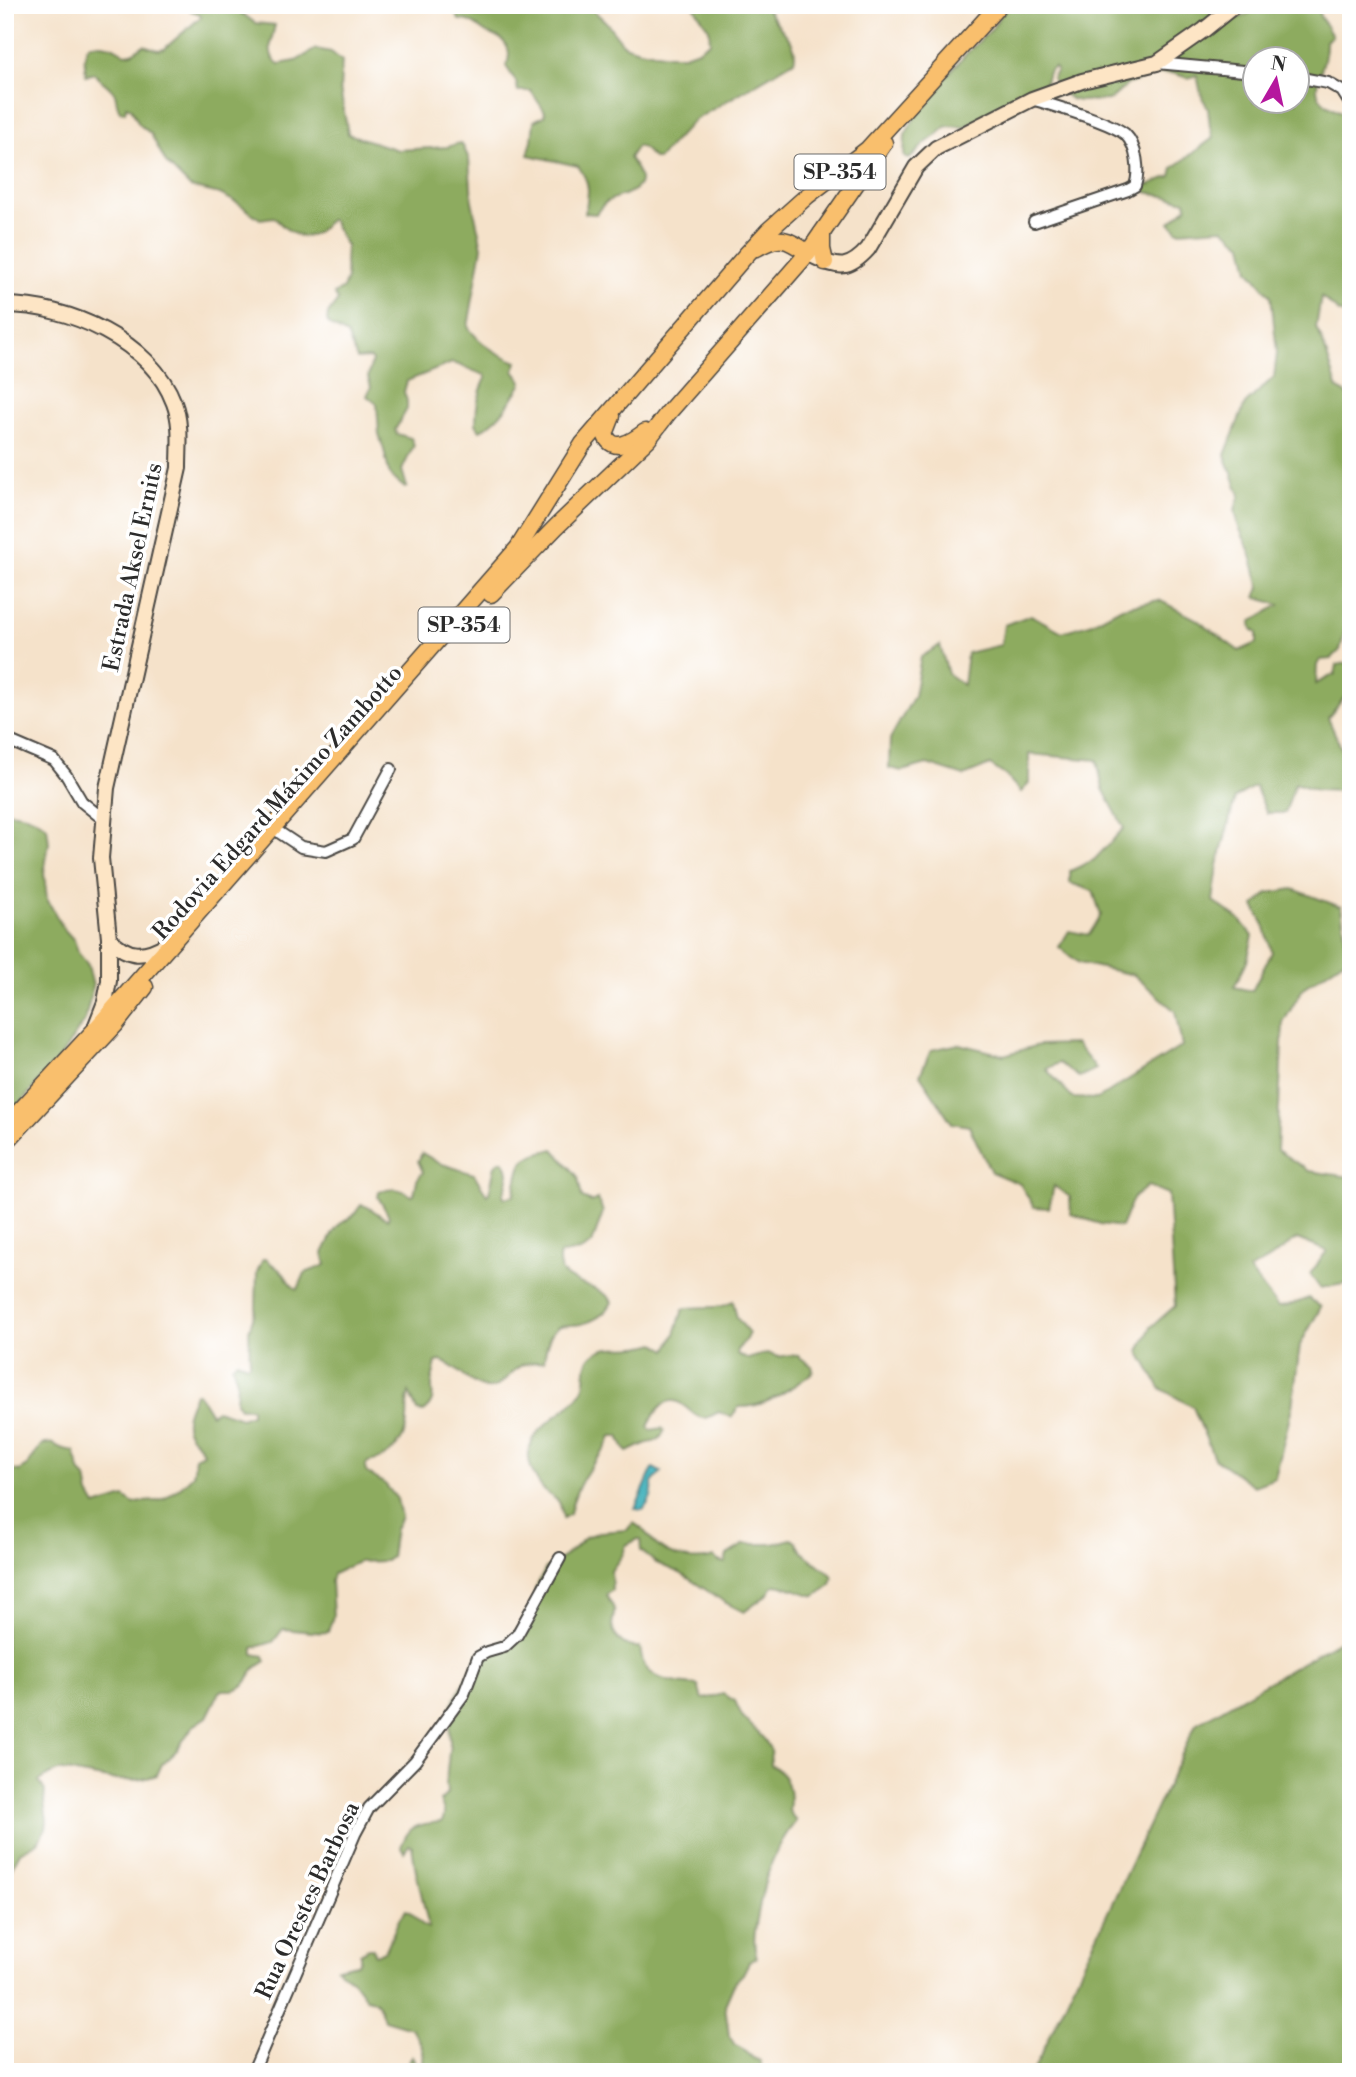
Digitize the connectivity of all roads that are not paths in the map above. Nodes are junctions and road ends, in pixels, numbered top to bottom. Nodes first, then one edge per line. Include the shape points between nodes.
1 (999, 5) edge
2 (1236, 5) edge
3 (1157, 63) junction
4 (1240, 71) edge
5 (1310, 80) edge
6 (1032, 99) junction
7 (1351, 105) edge
8 (907, 109) junction
9 (1034, 222) dead end
10 (822, 233) junction
11 (808, 253) junction
12 (746, 255) junction
13 (827, 263) junction
14 (797, 267) junction
15 (5, 305) edge
16 (625, 396) junction
17 (668, 413) junction
18 (5, 738) edge
19 (391, 769) dead end
20 (103, 819) junction
21 (280, 833) junction
22 (109, 938) junction
23 (171, 942) junction
24 (95, 1030) junction
25 (5, 1127) edge
26 (5, 1143) edge
27 (559, 1558) dead end
28 (253, 2072) edge

1 - 8 main road, Rodovia Edgard Máximo Zambotto / SP-354
2 - 3 street
3 - 4 street
3 - 6 street
5 - 7 street via 1342,91
6 - 9 street via 1126,135 1135,151 1138,177 1128,190
6 - 13 street via 925,157 859,259 839,266
8 - 10 main road, Rodovia Edgard Máximo Zambotto / SP-354
8 - 12 main road, Rodovia Edgard Máximo Zambotto / SP-354
10 - 11 main road, Rodovia Edgard Máximo Zambotto / SP-354
10 - 13 main road
11 - 12 main road via 780,239
11 - 13 street
11 - 14 main road, Rodovia Edgard Máximo Zambotto / SP-354
12 - 16 main road, Rodovia Edgard Máximo Zambotto / SP-354
13 - 14 street
14 - 17 main road, Rodovia Edgard Máximo Zambotto / SP-354
15 - 20 street, Estrada Aksel Ernits via 54,311 114,335 168,389 181,434 179,468
16 - 17 main road via 606,428 612,444 627,444
16 - 23 main road, Rodovia Edgard Máximo Zambotto / SP-354 via 583,444 518,548
17 - 21 main road, Rodovia Edgard Máximo Zambotto / SP-354 via 648,439 495,590
18 - 20 street via 54,760 82,802
19 - 21 street via 353,839 326,851 301,847
20 - 22 street, Estrada Aksel Ernits via 101,858
21 - 26 main road, Rodovia Edgard Máximo Zambotto / SP-354 via 115,1025
22 - 23 street via 127,953 136,954 153,953
22 - 24 street, Estrada Aksel Ernits via 105,1002
23 - 24 main road, Rodovia Edgard Máximo Zambotto / SP-354
24 - 25 main road, Rodovia Edgard Máximo Zambotto / SP-354
27 - 28 street, Rua Orestes Barbosa via 517,1635 504,1647 478,1657 464,1694 415,1761 369,1808

